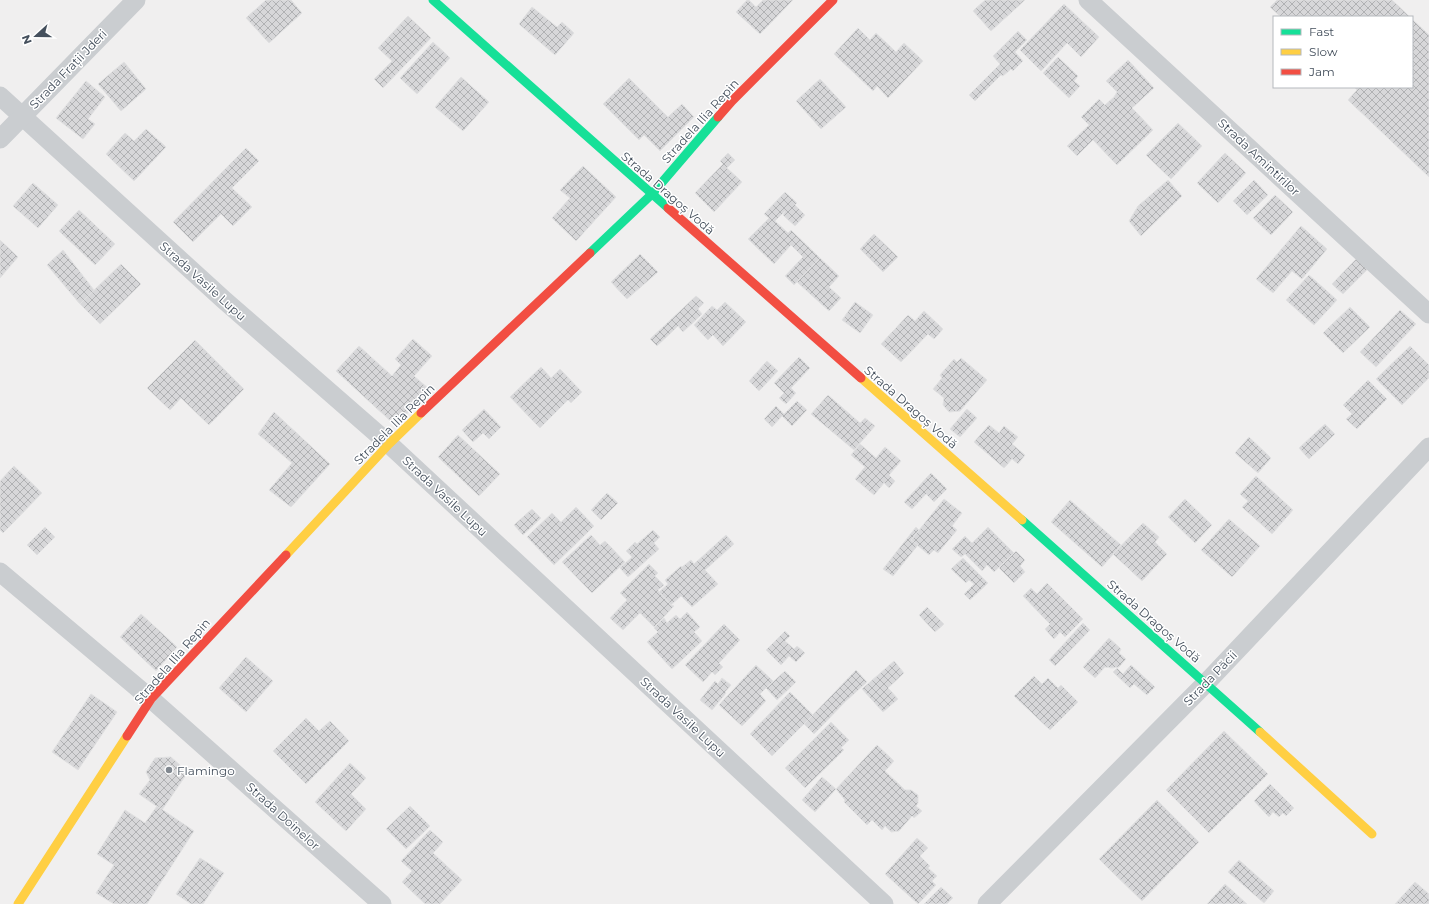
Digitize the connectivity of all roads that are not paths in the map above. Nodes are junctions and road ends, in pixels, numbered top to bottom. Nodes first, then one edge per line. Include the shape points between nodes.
1 (136, 0) edge
2 (432, 0) edge
3 (833, 0) edge
4 (1088, 0) edge
5 (0, 96) edge
6 (23, 116) junction
7 (0, 139) edge
8 (652, 194) junction
9 (1429, 314) edge
10 (389, 444) junction
11 (1429, 447) edge
12 (0, 572) edge
13 (1206, 683) junction
14 (151, 699) junction
15 (1372, 834) dead end
16 (18, 904) edge
17 (382, 904) edge
18 (884, 904) edge
19 (987, 904) edge

1 - 6 street, Strada Frații Jderi
2 - 8 street, Strada Dragoș Vodă
3 - 8 street, Stradela Ilia Repin via 732,100
4 - 9 street, Strada Amintirilor
5 - 6 street, Strada Vasile Lupu
6 - 7 street, Strada Frații Jderi
6 - 10 street, Strada Vasile Lupu via 224,300
8 - 10 street, Stradela Ilia Repin
8 - 13 street, Strada Dragoș Vodă
10 - 14 street, Stradela Ilia Repin
10 - 18 street, Strada Vasile Lupu
11 - 13 street, Strada Păcii
12 - 14 street, Strada Doinelor
13 - 15 street, Strada Dragoș Vodă
13 - 19 street, Strada Păcii
14 - 16 street, Stradela Ilia Repin
14 - 17 street, Strada Doinelor

